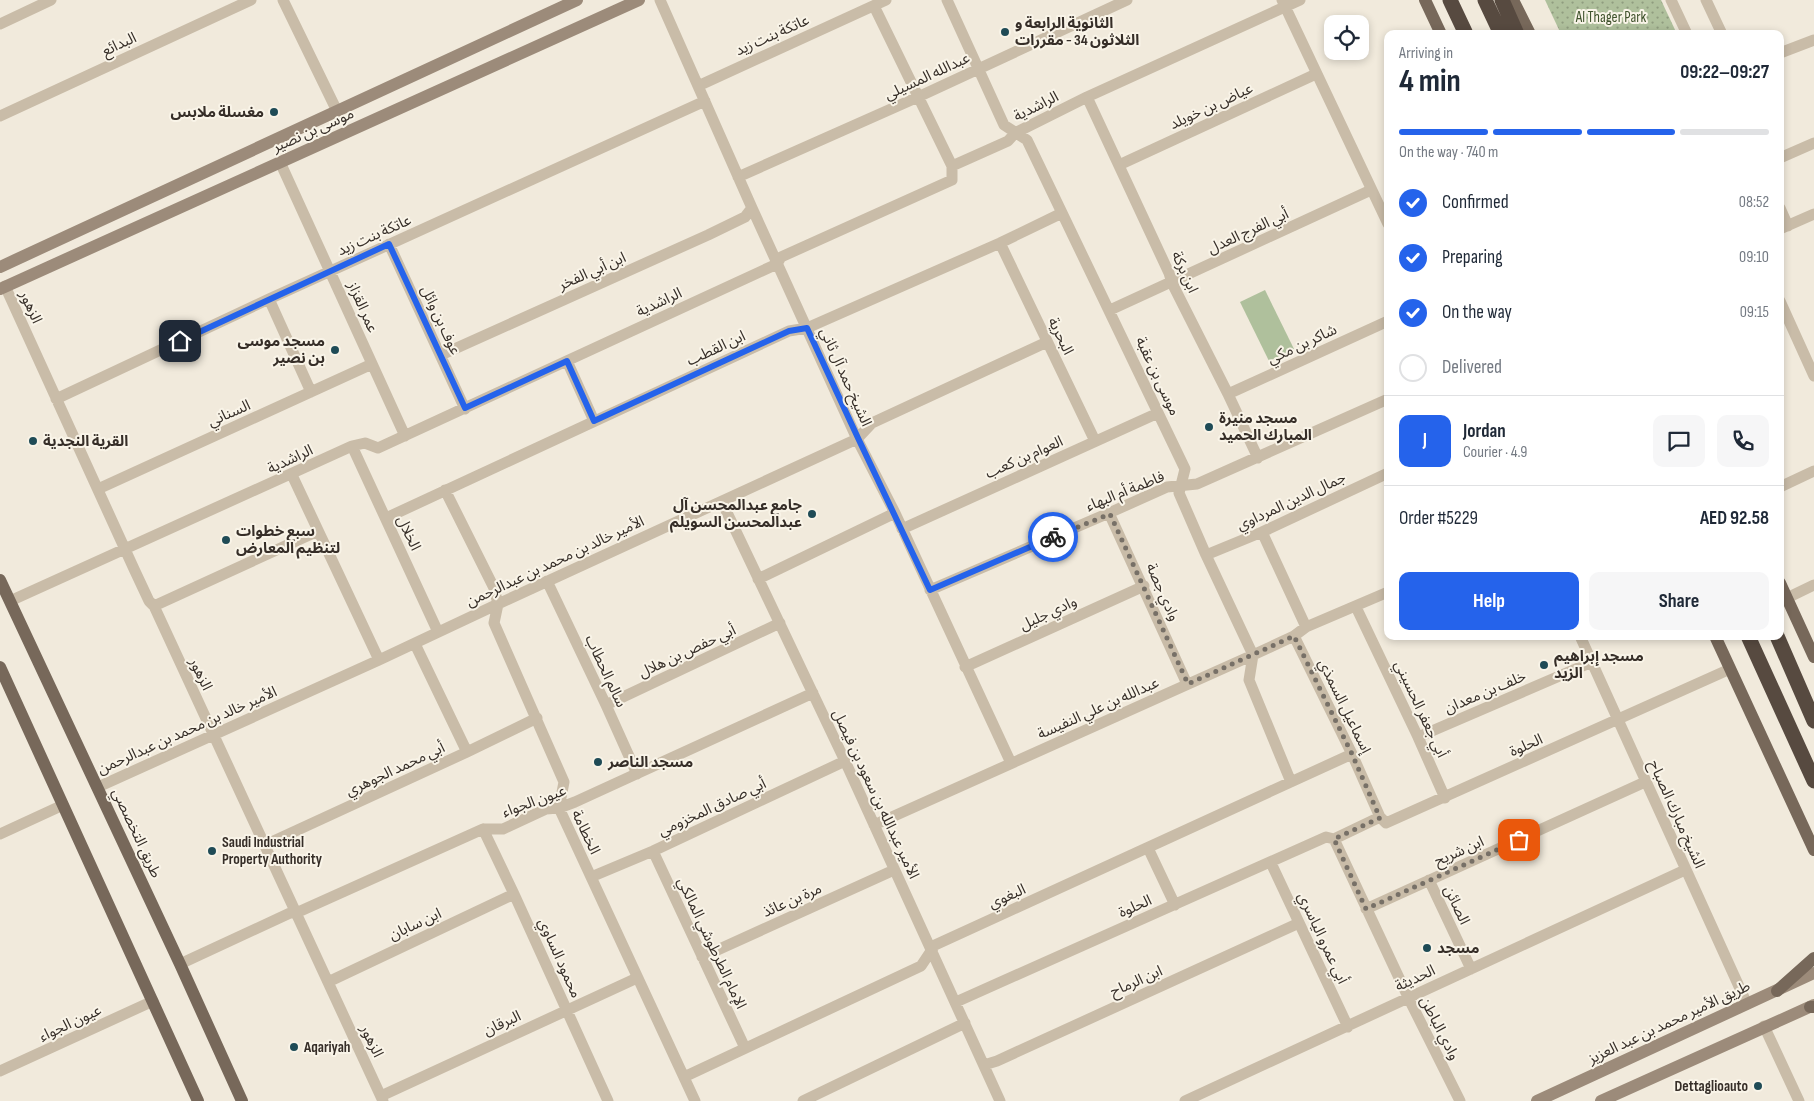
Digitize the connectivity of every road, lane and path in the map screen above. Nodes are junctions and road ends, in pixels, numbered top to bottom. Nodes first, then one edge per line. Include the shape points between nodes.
1 (51, 0) edge
2 (251, 0) edge
3 (283, 0) edge
4 (577, 0) edge
5 (639, 0) edge
6 (660, 0) edge
7 (886, 0) edge
8 (947, 0) edge
9 (1126, 0) edge
10 (1300, 0) edge
11 (1425, 0) edge
12 (1450, 0) edge
13 (1485, 0) edge
14 (1502, 0) edge
15 (1513, 0) edge
16 (1671, 0) edge
17 (1706, 0) edge
18 (1284, 3) edge
19 (874, 6) junction
20 (544, 16) junction
21 (0, 24) edge
22 (1439, 30) edge
23 (1464, 30) edge
24 (1499, 30) edge
25 (1515, 30) edge
26 (1528, 30) edge
27 (1685, 30) edge
28 (1720, 30) edge
29 (556, 36) junction
30 (1814, 40) edge
31 (1784, 51) edge
32 (978, 69) junction
33 (1316, 74) junction
34 (698, 86) junction
35 (918, 96) junction
36 (1087, 97) junction
37 (705, 101) junction
38 (337, 111) junction
39 (0, 116) edge
40 (1015, 133) junction
41 (1814, 143) edge
42 (1784, 156) edge
43 (280, 162) junction
44 (1119, 165) junction
45 (952, 166) junction
46 (738, 177) junction
47 (1371, 190) junction
48 (752, 208) junction
49 (1062, 213) junction
50 (1814, 214) edge
51 (1384, 216) edge
52 (1784, 227) edge
53 (1000, 243) junction
54 (389, 244) junction
55 (777, 264) junction
56 (0, 267) edge
57 (330, 272) junction
58 (1172, 283) junction
59 (2, 288) edge
60 (269, 300) junction
61 (1110, 310) junction
62 (1784, 310) edge
63 (1384, 323) edge
64 (807, 328) junction
65 (1047, 342) junction
66 (442, 355) junction
67 (567, 361) junction
68 (372, 364) junction
69 (1814, 376) edge
70 (311, 392) junction
71 (1228, 394) junction
72 (56, 399) junction
73 (1384, 401) edge
74 (465, 408) junction
75 (1158, 413) junction
76 (594, 421) junction
77 (405, 436) junction
78 (858, 438) junction
79 (1095, 441) junction
80 (352, 446) junction
81 (1258, 458) junction
82 (1814, 471) edge
83 (292, 475) junction
84 (1384, 475) edge
85 (1784, 484) edge
86 (1181, 486) junction
87 (98, 489) junction
88 (445, 490) junction
89 (722, 502) junction
90 (895, 513) junction
91 (1110, 514) junction
92 (386, 518) junction
93 (902, 529) junction
94 (318, 531) junction
95 (1262, 532) junction
96 (125, 549) junction
97 (1206, 555) junction
98 (758, 578) junction
99 (0, 580) edge
100 (547, 581) junction
101 (1814, 585) edge
102 (1144, 586) junction
103 (930, 590) junction
104 (1784, 592) edge
105 (1384, 594) edge
106 (1787, 598) junction
107 (10, 602) junction
108 (498, 604) junction
109 (154, 606) junction
110 (1356, 607) junction
111 (780, 623) junction
112 (1306, 627) junction
113 (438, 632) junction
114 (1294, 636) junction
115 (1582, 640) edge
116 (1717, 640) edge
117 (1750, 640) edge
118 (1779, 640) edge
119 (414, 644) junction
120 (1253, 654) junction
121 (1814, 658) edge
122 (380, 660) junction
123 (1592, 662) junction
124 (0, 667) edge
125 (965, 667) junction
126 (1730, 669) junction
127 (1188, 684) junction
128 (813, 693) junction
129 (606, 706) junction
130 (537, 718) junction
131 (1618, 719) junction
132 (1814, 721) edge
133 (213, 735) junction
134 (1418, 737) junction
135 (467, 752) junction
136 (1352, 754) junction
137 (845, 761) junction
138 (1011, 763) junction
139 (637, 774) junction
140 (1814, 781) edge
141 (1291, 782) junction
142 (1645, 782) junction
143 (98, 787) junction
144 (1788, 792) junction
145 (1445, 798) junction
146 (63, 805) junction
147 (559, 808) junction
148 (1380, 818) junction
149 (874, 825) junction
150 (483, 829) junction
151 (1814, 830) edge
152 (0, 834) edge
153 (1330, 838) junction
154 (1814, 840) edge
155 (265, 845) junction
156 (1148, 848) junction
157 (1814, 850) edge
158 (653, 851) junction
159 (1814, 859) edge
160 (1271, 863) junction
161 (894, 870) junction
162 (1685, 870) junction
163 (591, 878) junction
164 (1429, 880) junction
165 (514, 894) junction
166 (1175, 905) junction
167 (1366, 909) junction
168 (296, 913) junction
169 (1299, 923) junction
170 (932, 951) junction
171 (702, 957) junction
172 (1814, 958) edge
173 (180, 964) junction
174 (1471, 969) junction
175 (1814, 973) edge
176 (637, 978) junction
177 (328, 982) junction
178 (1777, 991) junction
179 (1408, 997) junction
180 (153, 1001) junction
181 (956, 1002) junction
182 (1747, 1004) junction
183 (1812, 1006) edge
184 (566, 1009) junction
185 (965, 1023) junction
186 (1764, 1026) junction
187 (1348, 1027) junction
188 (745, 1048) junction
189 (984, 1065) junction
190 (0, 1071) edge
191 (684, 1077) junction
192 (382, 1099) edge
193 (995, 1099) edge
194 (198, 1101) edge
195 (242, 1101) edge
196 (608, 1101) edge
197 (695, 1101) edge
198 (803, 1101) edge
199 (1185, 1101) edge
200 (1460, 1101) edge
201 (1537, 1101) edge
202 (1601, 1101) edge
203 (1799, 1101) edge

1 - 21 street
2 - 39 street, البدائع
3 - 38 street
4 - 20 street
5 - 29 street, موسى بن نصير
6 - 34 street, الشيخ حمد آل ثاني
7 - 19 street, عاتكة بنت زيد
8 - 32 street, موسى بن عقبة
9 - 32 street, عبدالله المسيلي
10 - 18 street, الراشدية
11 - 22 main road
12 - 23 highway
13 - 24 highway
14 - 25 highway
15 - 26 main road
16 - 27 street
17 - 28 street
18 - 33 street
18 - 36 street, الراشدية
19 - 34 street, عاتكة بنت زيد
19 - 35 street
20 - 29 street
20 - 38 street
29 - 43 street, موسى بن نصير
30 - 31 street
32 - 35 street, عبدالله المسيلي
32 - 40 street, موسى بن عقبة via 1004,125
33 - 44 street, عياض بن خويلد
33 - 47 street
34 - 37 street, الشيخ حمد آل ثاني
35 - 45 street
35 - 46 street, عبدالله المسيلي
36 - 40 street, الراشدية
36 - 44 street, ابن بركة
37 - 46 street, الشيخ حمد آل ثاني
37 - 54 street, عاتكة بنت زيد
38 - 56 street
40 - 45 street, الراشدية via 1008,141
40 - 49 street, موسى بن عقبة via 1027,140
41 - 42 street
43 - 57 street, عمر القزاز
43 - 59 street, موسى بن نصير
44 - 58 street, ابن بركة
45 - 55 street, الراشدية via 952,180 782,257
46 - 48 street, الشيخ حمد آل ثاني
47 - 51 street
47 - 58 street, أبي الفرج العدل
48 - 55 street, الشيخ حمد آل ثاني
48 - 66 street, ابن أبي الفخر via 745,217 716,232
49 - 53 street, ابن القطب
49 - 61 street, موسى بن عقبة
50 - 52 street
53 - 64 street, ابن القطب
53 - 65 street, البحرية
54 - 57 street, عاتكة بنت زيد
54 - 66 street, عوف بن وائل
55 - 64 street, الشيخ حمد آل ثاني
55 - 67 street, الراشدية
57 - 60 street, عاتكة بنت زيد
57 - 68 street, عمر القزاز
58 - 61 street, أبي الفرج العدل
58 - 71 street, ابن بركة
59 - 72 street, الزهور
60 - 70 street
60 - 72 street, عاتكة بنت زيد
61 - 75 street, موسى بن عقبة
62 - 69 street
63 - 71 street, شاكر بن مكي
64 - 76 street, ابن القطب via 789,331
64 - 78 street, الشيخ حمد آل ثاني
65 - 78 street, الأمير خالد بن محمد بن عبدالرحمن via 872,423
65 - 79 street, البحرية
66 - 74 street, عوف بن وائل
67 - 74 street, الراشدية
67 - 76 street
68 - 70 street, السناني
68 - 77 street, عمر القزاز
70 - 87 street, السناني
71 - 81 street, ابن بركة
72 - 87 street, الزهور
73 - 81 street, فاطمة أم البهاء
74 - 77 street, الراشدية
75 - 79 street, العوام بن كعب
75 - 86 street, موسى بن عقبة via 1185,468
76 - 88 street, ابن القطب
77 - 80 street, الراشدية via 378,448 365,443
78 - 89 street, الأمير خالد بن محمد بن عبدالرحمن
78 - 90 street, الشيخ حمد آل ثاني
79 - 93 street, العوام بن كعب
80 - 83 street, الراشدية
80 - 92 street, الخلال
81 - 86 street, فاطمة أم البهاء via 1197,484
82 - 85 street
83 - 94 street
83 - 96 street, الراشدية
84 - 95 street, جمال الدين المرداوي
86 - 91 street, فاطمة أم البهاء via 1167,487
86 - 97 street, موسى بن عقبة via 1179,493
87 - 96 street, الزهور
88 - 92 street, ابن القطب
88 - 108 street, الخطامة via 494,588
89 - 98 street, الأمير عبدالله بن سعود بن فيصل
89 - 100 street, الأمير خالد بن محمد بن عبدالرحمن
90 - 93 street, الشيخ حمد آل ثاني
90 - 98 street
91 - 102 street, وادي جصة
91 - 103 street, فاطمة أم البهاء
92 - 113 street, الخلال
93 - 103 street, الشيخ حمد آل ثاني
94 - 109 street
94 - 122 street
95 - 97 street, جمال الدين المرداوي
95 - 112 street
96 - 107 street, الراشدية
96 - 109 street, الزهور
97 - 120 street, موسى بن عقبة
98 - 111 street, الأمير عبدالله بن سعود بن فيصل
99 - 107 main road, طريق التخصصي
100 - 108 street, الأمير خالد بن محمد بن عبدالرحمن
100 - 129 street, سالم الحطاب
101 - 106 street
102 - 125 street, وادي جليل
102 - 127 street, وادي جصة
103 - 125 street, الشيخ حمد آل ثاني
104 - 106 main road
105 - 110 street, عبدالله بن علي النفيسة
106 - 121 main road
107 - 143 main road, طريق التخصصي
108 - 113 street, الأمير خالد بن محمد بن عبدالرحمن
108 - 130 street, الخطامة via 494,623
109 - 133 street, الزهور
110 - 112 street, عبدالله بن علي النفيسة
110 - 134 street, أبي جعفر الحسيني
111 - 128 street, الأمير عبدالله بن سعود بن فيصل
111 - 129 street, أبي حفص بن هلال
112 - 114 street, عبدالله بن علي النفيسة
113 - 119 street, الأمير خالد بن محمد بن عبدالرحمن
114 - 120 street, عبدالله بن علي النفيسة
114 - 136 street, إسماعيل السمذي
115 - 123 street, الشيخ مبارك الصباح
116 - 126 main road
117 - 140 highway
118 - 132 highway
119 - 122 street, الأمير خالد بن محمد بن عبدالرحمن
119 - 135 street
120 - 127 street, عبدالله بن علي النفيسة
120 - 141 street via 1249,680
122 - 133 street, الأمير خالد بن محمد بن عبدالرحمن
123 - 131 street, الشيخ مبارك الصباح
123 - 134 street, خلف بن معدان
124 - 146 main road
125 - 138 street, الشيخ حمد آل ثاني
126 - 131 street, الحلوة
126 - 144 main road
127 - 138 street, عبدالله بن علي النفيسة
128 - 137 street, الأمير عبدالله بن سعود بن فيصل
128 - 139 street, عيون الجواء
129 - 139 street, سالم الحطاب
130 - 135 street, أبي محمد الجوهري
130 - 147 street, الخطامة via 564,782
131 - 142 street, الشيخ مبارك الصباح
131 - 145 street, الحلوة
133 - 143 street, الأمير خالد بن محمد بن عبدالرحمن
133 - 155 street, الزهور
134 - 145 street, أبي جعفر الحسيني
135 - 155 street, أبي محمد الجوهري
136 - 141 street, البغوي
136 - 148 street, إسماعيل السمذي
137 - 149 street, الأمير عبدالله بن سعود بن فيصل
137 - 158 street, أبي صادق المخزومي
138 - 149 street, عبدالله بن علي النفيسة
139 - 147 street, عيون الجواء
141 - 156 street, البغوي
142 - 162 street, الشيخ مبارك الصباح
142 - 164 street, ابن شريح
143 - 173 main road, طريق التخصصي
144 - 151 main road
144 - 154 main road
144 - 157 main road
144 - 159 main road
145 - 148 street, الحلوة via 1386,823
146 - 152 street
146 - 180 main road
147 - 150 street, عيون الجواء via 546,810 503,829
147 - 163 street, الخطامة
148 - 153 street, الحلوة
149 - 161 street, الأمير عبدالله بن سعود بن فيصل
150 - 165 street, محمود الساوي
150 - 168 street, عيون الجواء
153 - 160 street, الحلوة
153 - 167 street, وادي الباطن
155 - 168 street, الزهور
156 - 166 street
156 - 170 street, البغوي via 935,945
158 - 163 street, أبي صادق المخزومي
158 - 171 street, الإمام الطرطوشي المالكي
160 - 166 street, الحلوة
160 - 169 street, أبي عمرو الياسري
161 - 170 street, الأمير عبدالله بن سعود بن فيصل
161 - 171 street, مرة بن عائذ
162 - 174 street, الحديثة
162 - 182 street, الشيخ مبارك الصباح
163 - 176 street, الخطامة
164 - 167 street, ابن شريح
164 - 174 street, الصائن
165 - 177 street, ابن سابان
165 - 184 street, محمود الساوي
166 - 181 street, الحلوة
167 - 179 street, وادي الباطن
168 - 173 street, عيون الجواء
168 - 177 street, الزهور
169 - 187 street, أبي عمرو الياسري
169 - 189 street, ابن الرماح
170 - 181 street, الأمير عبدالله بن سعود بن فيصل
170 - 188 street, البغوي via 921,966
171 - 188 street, الإمام الطرطوشي المالكي
172 - 178 main road
173 - 195 main road, طريق التخصصي
174 - 179 street, الحديثة
175 - 178 street, طريق الأمير محمد بن عبد العزيز
176 - 184 street, البرقان
176 - 191 street, الخطامة
177 - 192 street, الزهور
178 - 182 street, طريق الأمير محمد بن عبد العزيز
179 - 187 street, الحديثة
179 - 200 street, وادي الباطن
180 - 190 street, عيون الجواء
180 - 194 main road
181 - 185 street, الأمير عبدالله بن سعود بن فيصل
182 - 201 street, طريق الأمير محمد بن عبد العزيز
183 - 186 street
184 - 192 street, البرقان
184 - 196 street, محمود الساوي
185 - 189 street, الأمير عبدالله بن سعود بن فيصل
185 - 198 street
186 - 202 street
186 - 203 street
187 - 199 street, الحديثة
188 - 191 street, البغوي
189 - 193 street, الأمير عبدالله بن سعود بن فيصل
191 - 197 street, الخطامة

